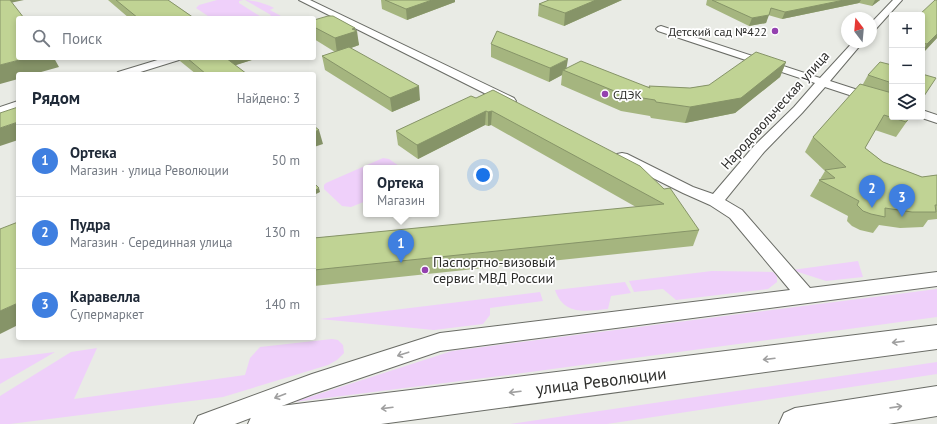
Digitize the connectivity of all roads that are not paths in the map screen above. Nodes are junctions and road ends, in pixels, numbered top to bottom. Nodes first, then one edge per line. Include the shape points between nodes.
1 (303, 0) edge
2 (898, 0) edge
3 (877, 22) edge
4 (661, 29) dead end
5 (853, 48) edge
6 (168, 60) edge
7 (129, 72) edge
8 (822, 82) junction
9 (889, 104) edge
10 (16, 106) edge
11 (522, 107) edge
12 (0, 111) edge
13 (925, 115) edge
14 (937, 119) edge
15 (612, 152) edge
16 (716, 201) junction
17 (937, 279) edge
18 (805, 295) junction
19 (937, 337) edge
20 (937, 401) edge
21 (206, 424) edge
22 (264, 424) edge
23 (795, 424) edge

1 - 11 street via 324,15
2 - 3 street
4 - 8 street
5 - 8 street, Народовольческая улица
6 - 7 street
8 - 9 street
8 - 16 street, Народовольческая улица via 759,149
10 - 12 street
13 - 14 street
15 - 16 street
16 - 18 street via 736,214
17 - 18 street
18 -> 21 street via 440,342 312,384
19 -> 22 main road, улица Революции
23 -> 20 main road

